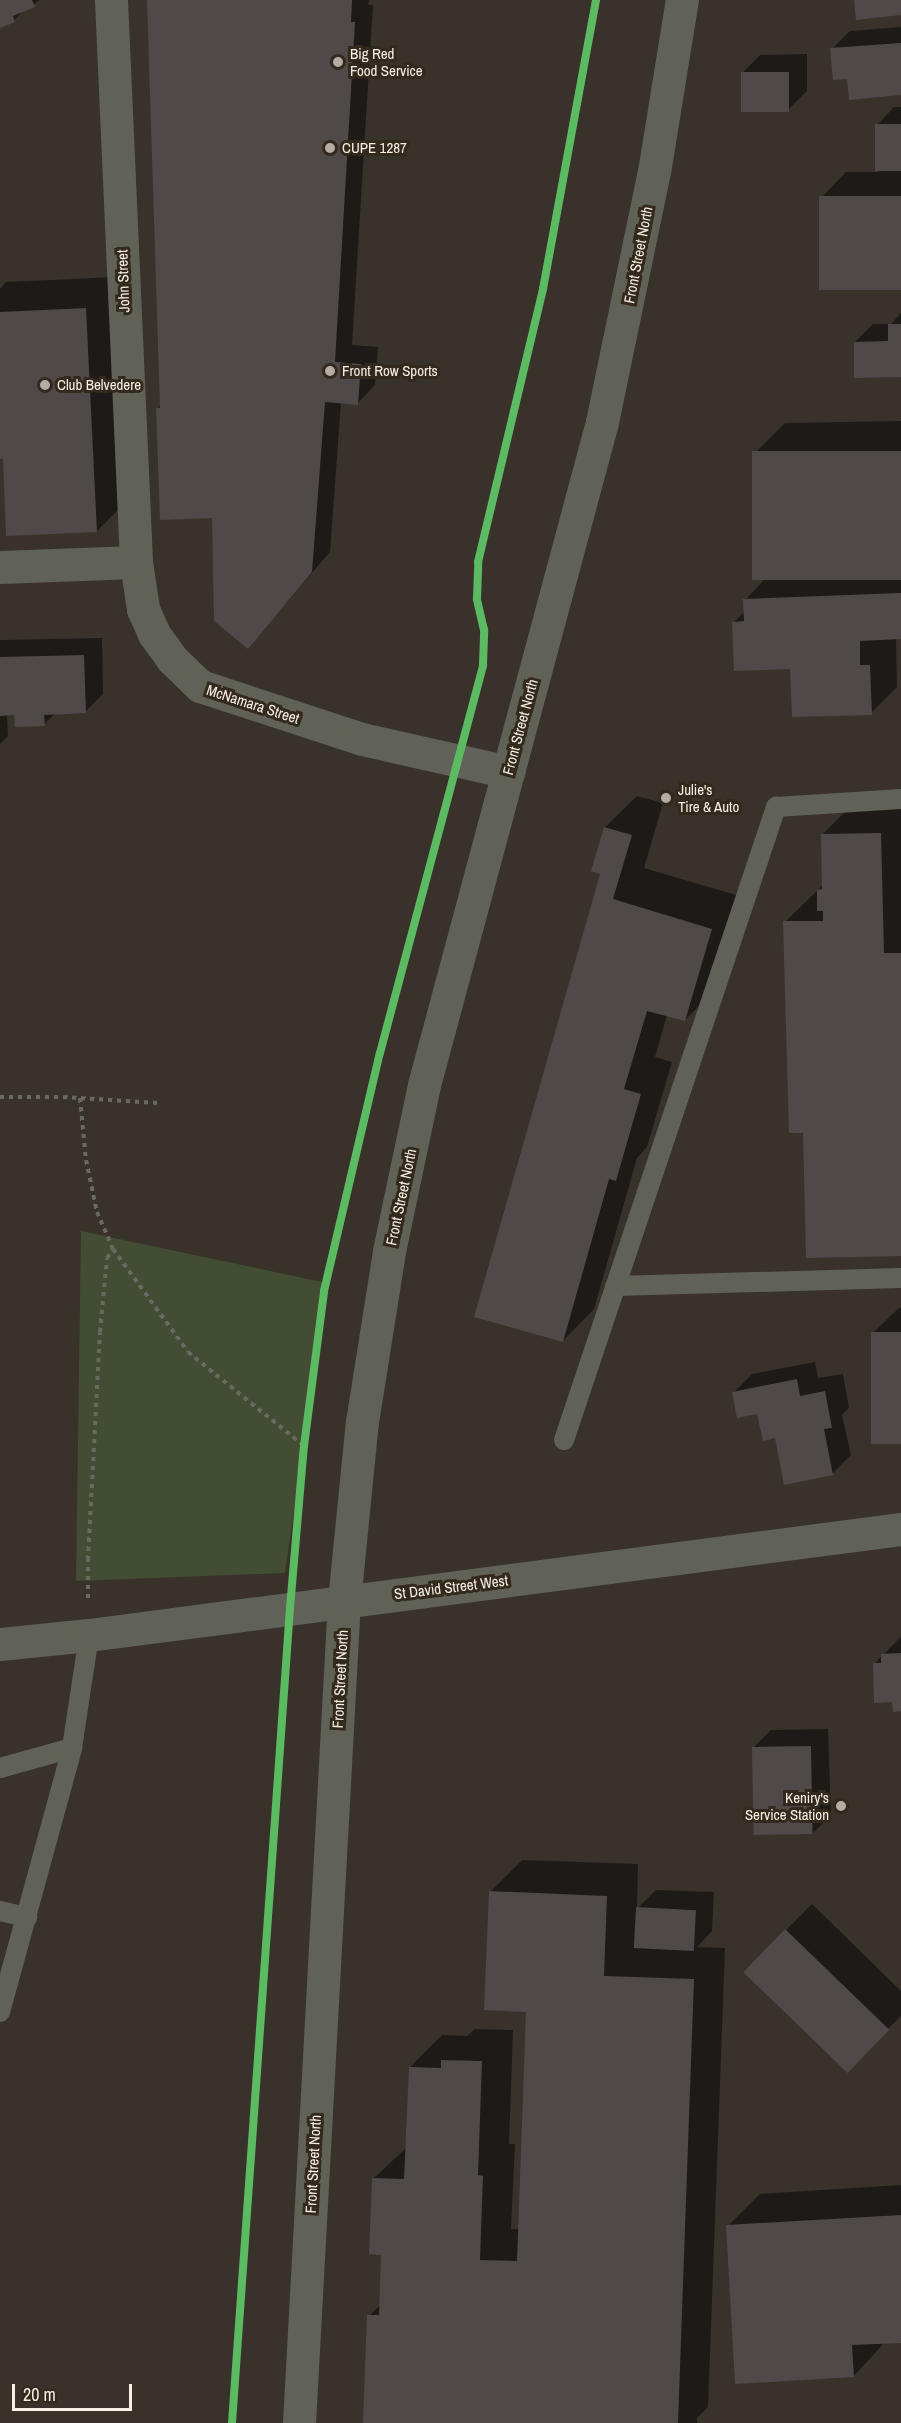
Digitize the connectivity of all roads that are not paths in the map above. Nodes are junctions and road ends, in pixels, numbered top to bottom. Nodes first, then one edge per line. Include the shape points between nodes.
1 (111, 0) edge
2 (682, 0) edge
3 (136, 562) junction
4 (0, 567) edge
5 (508, 772) junction
6 (901, 799) edge
7 (901, 1278) edge
8 (615, 1286) junction
9 (564, 1440) dead end
10 (901, 1529) edge
11 (344, 1601) junction
12 (89, 1635) junction
13 (0, 1644) edge
14 (72, 1748) junction
15 (0, 1768) edge
16 (0, 1911) edge
17 (27, 1917) junction
18 (0, 2012) edge
19 (299, 2423) edge

1 - 3 street, John Street
2 - 5 street, Front Street North via 654,172 609,390
3 - 4 street
3 - 5 street, McNamara Street via 143,609 154,634 172,659 200,686 362,739
5 - 11 street, Front Street North via 424,1085 389,1251 362,1422
6 - 8 lane via 776,807
7 - 8 lane
8 - 9 lane
10 - 11 street, St David Street West
11 - 12 street, St David Street West
11 - 19 street, Front Street North
12 - 13 street, St David Street West
12 - 14 lane
14 - 15 lane
14 - 17 lane
16 - 17 lane
17 - 18 lane

